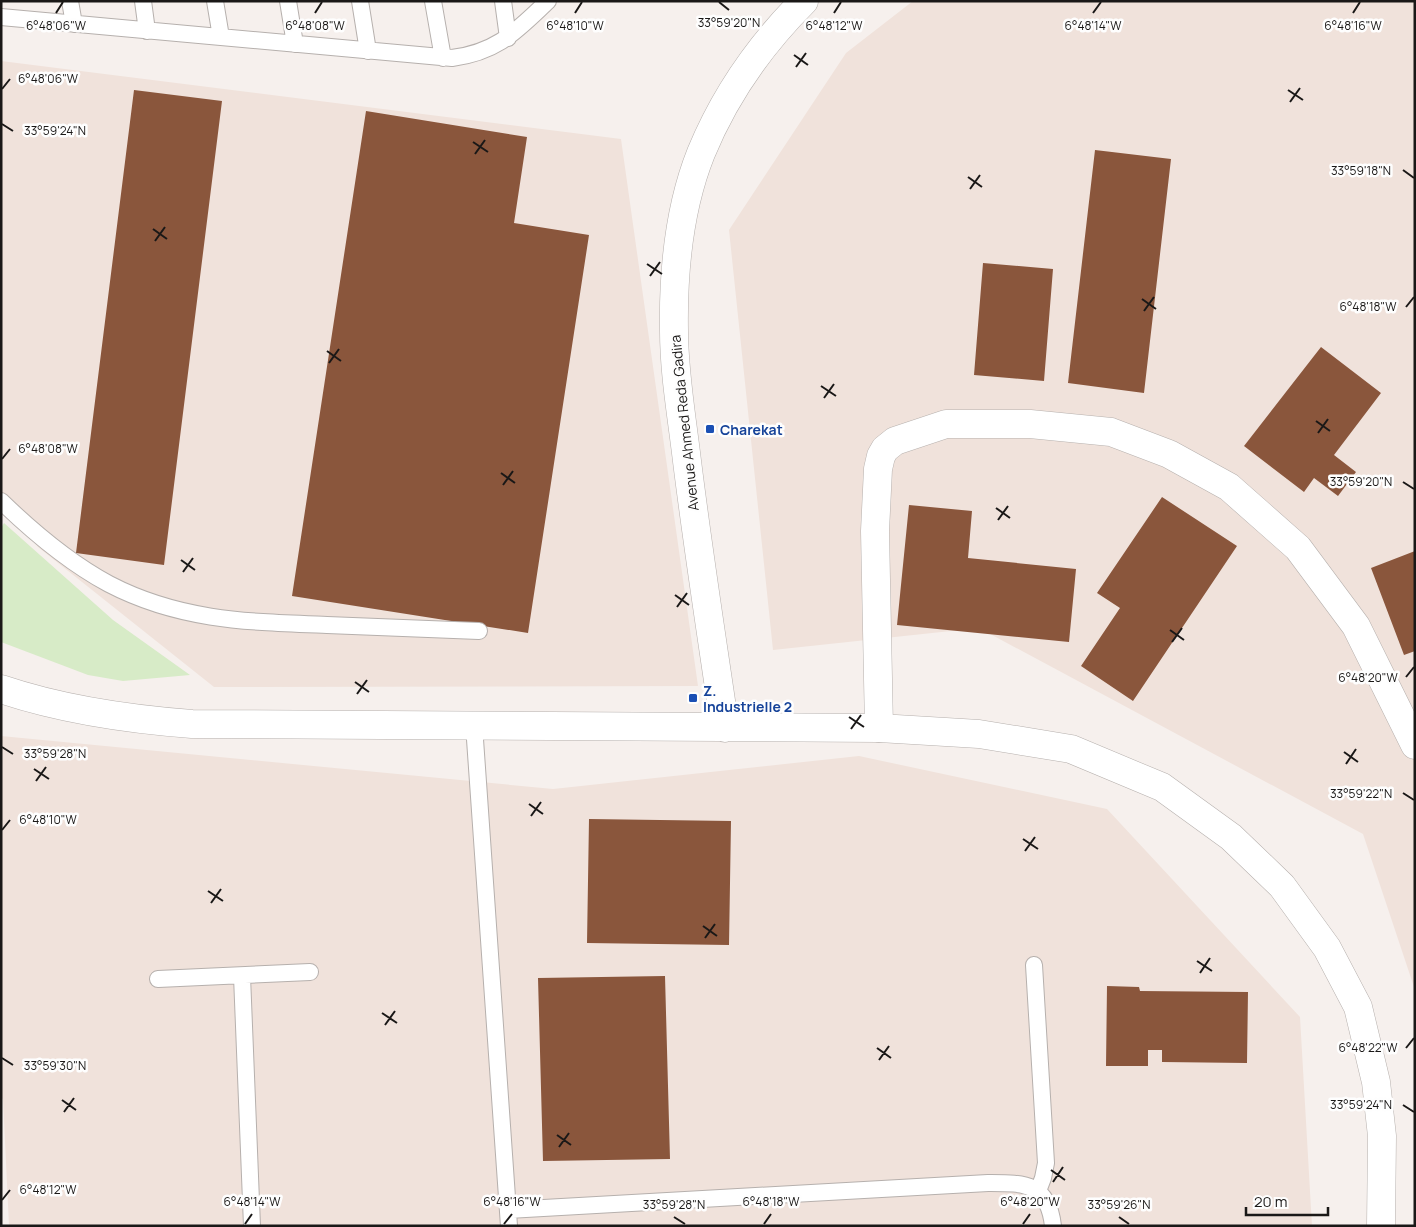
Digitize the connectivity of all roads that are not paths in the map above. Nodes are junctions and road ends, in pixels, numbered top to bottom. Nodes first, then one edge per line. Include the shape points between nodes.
1 (70, 1) edge
2 (143, 1) edge
3 (215, 1) edge
4 (288, 1) edge
5 (360, 1) edge
6 (433, 1) edge
7 (503, 1) edge
8 (548, 1) edge
9 (804, 1) edge
10 (2, 15) edge
11 (74, 24) junction
12 (147, 31) junction
13 (221, 37) junction
14 (508, 38) junction
15 (295, 44) junction
16 (368, 51) junction
17 (443, 58) junction
18 (1, 500) edge
19 (479, 631) dead end
20 (1, 689) edge
21 (474, 725) junction
22 (725, 728) junction
23 (879, 728) junction
24 (1415, 745) edge
25 (1034, 965) dead end
26 (310, 972) dead end
27 (242, 976) junction
28 (158, 979) dead end
29 (1038, 1191) junction
30 (509, 1218) edge
31 (252, 1226) edge
32 (1053, 1226) edge
33 (1381, 1226) edge

1 - 11 lane
2 - 12 lane
3 - 13 lane
4 - 15 lane
5 - 16 lane
6 - 17 lane
7 - 14 lane
8 - 14 lane
9 - 22 main road, Avenue Ahmed Reda Gadira via 752,62 716,122 691,186 678,252 674,316 676,372
10 - 11 lane
11 - 12 lane
12 - 13 lane
13 - 15 lane
14 - 17 lane via 482,52
15 - 16 lane
16 - 17 lane
18 - 19 lane via 46,542 83,570 150,602 188,613 246,622
20 - 21 main road via 96,713 172,722
21 - 22 main road
21 - 30 lane
22 - 23 main road
23 - 24 main road via 875,531 878,469 882,456 895,441 946,424 1030,424 1111,432 1169,454 1229,487 1298,548 1356,626
23 - 33 main road via 979,734 1071,748 1162,787 1231,837 1282,886 1327,948 1358,1006 1376,1082 1382,1136
25 - 29 lane via 1046,1163
26 - 27 lane
27 - 28 lane
27 - 31 lane
29 - 30 lane via 1028,1185 988,1183
29 - 32 lane via 1052,1214

